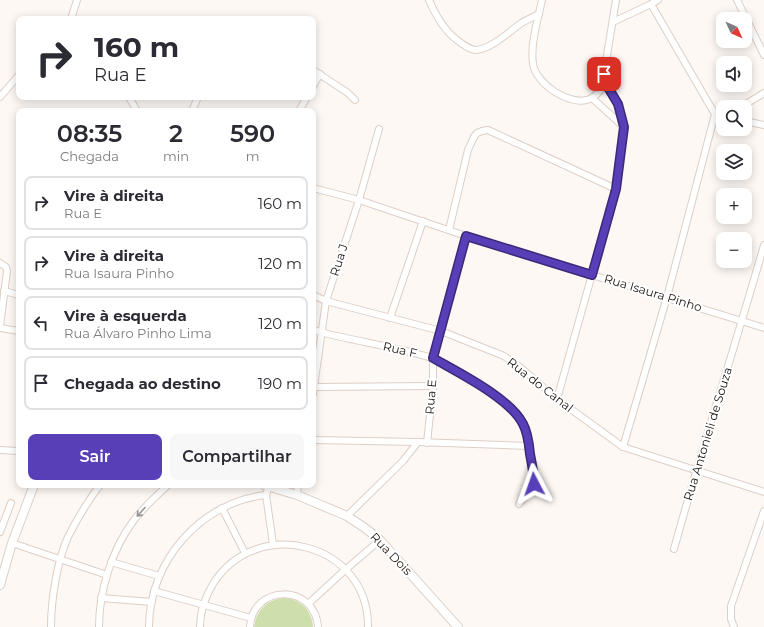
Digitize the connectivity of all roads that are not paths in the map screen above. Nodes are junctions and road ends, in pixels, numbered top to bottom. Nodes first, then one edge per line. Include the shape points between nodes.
1 (77, 0) edge
2 (429, 0) edge
3 (542, 0) edge
4 (616, 0) edge
5 (658, 0) edge
6 (737, 0) edge
7 (651, 4) junction
8 (539, 14) junction
9 (72, 16) edge
10 (612, 22) junction
11 (764, 55) edge
12 (316, 72) edge
13 (320, 74) junction
14 (16, 78) edge
15 (316, 81) edge
16 (606, 84) junction
17 (764, 93) edge
18 (0, 97) edge
19 (592, 98) junction
20 (355, 100) dead end
21 (752, 100) edge
22 (715, 114) joint
23 (752, 123) edge
24 (764, 126) edge
25 (624, 127) junction
26 (379, 129) dead end
27 (316, 189) edge
28 (616, 189) junction
29 (359, 200) junction
30 (423, 221) junction
31 (449, 230) junction
32 (466, 236) junction
33 (764, 245) edge
34 (0, 263) edge
35 (592, 275) junction
36 (4, 291) junction
37 (16, 293) edge
38 (316, 297) edge
39 (667, 297) junction
40 (326, 301) junction
41 (390, 318) junction
42 (743, 320) junction
43 (0, 327) edge
44 (764, 328) edge
45 (16, 330) edge
46 (316, 331) edge
47 (441, 331) junction
48 (322, 332) junction
49 (433, 358) junction
50 (316, 373) edge
51 (433, 386) junction
52 (316, 387) edge
53 (557, 398) junction
54 (316, 440) edge
55 (418, 442) junction
56 (427, 443) junction
57 (529, 446) junction
58 (623, 447) junction
59 (0, 450) edge
60 (16, 451) edge
61 (696, 471) junction
62 (33, 488) edge
63 (98, 488) edge
64 (165, 488) edge
65 (266, 488) edge
66 (272, 488) edge
67 (298, 488) edge
68 (764, 492) edge
69 (266, 495) junction
70 (297, 496) junction
71 (10, 504) dead end
72 (518, 504) dead end
73 (222, 508) junction
74 (764, 511) edge
75 (347, 516) junction
76 (0, 532) edge
77 (380, 540) junction
78 (12, 543) junction
79 (273, 544) junction
80 (674, 549) dead end
81 (245, 553) junction
82 (61, 560) junction
83 (111, 562) junction
84 (345, 570) junction
85 (107, 574) junction
86 (159, 576) junction
87 (0, 585) edge
88 (154, 591) junction
89 (101, 598) junction
90 (152, 602) junction
91 (308, 604) junction
92 (203, 605) junction
93 (252, 618) junction
94 (51, 627) edge
95 (99, 627) edge
96 (149, 627) edge
97 (200, 627) edge
98 (250, 627) edge
99 (318, 627) edge
100 (368, 627) edge
101 (458, 627) edge
102 (734, 627) edge

1 - 9 street
2 - 8 street via 449,34 465,47 475,50 497,41
3 - 8 street
4 - 10 street
5 - 7 street
6 - 11 street
7 - 10 street
7 - 22 street
8 - 19 street via 532,52 535,73 552,90 566,98
10 - 16 street via 604,74
12 - 13 street
13 - 15 street
13 - 20 street via 348,92
14 - 18 street
16 - 19 street
16 - 25 street via 618,104
17 - 21 street
19 - 25 street
22 - 39 street
23 - 24 street
25 - 28 street
26 - 29 street, Rua J
27 - 29 street, Rua Isaura Pinho
28 - 31 street via 488,130 482,131 474,137 468,150
28 - 35 street
29 - 30 street, Rua Isaura Pinho
29 - 40 street, Rua J
30 - 31 street, Rua Isaura Pinho
30 - 41 street
31 - 32 street, Rua Isaura Pinho
32 - 35 street, Rua Isaura Pinho
32 - 47 street, Rua E
33 - 42 street, Rua Antonieli de Souza
34 - 36 street via 6,267
35 - 39 street, Rua Isaura Pinho
35 - 53 street
36 - 37 street
36 - 43 street
38 - 40 street, Rua do Canal
39 - 42 street, Rua Isaura Pinho
39 - 58 street
40 - 41 street, Rua do Canal
40 - 48 street, Rua J
41 - 47 street, Rua do Canal
42 - 44 street, Rua Isaura Pinho
42 - 61 street, Rua Antonieli de Souza
43 - 45 street
46 - 48 street, Rua F
47 - 49 street, Rua E
47 - 53 street, Rua do Canal via 504,356
48 - 49 street, Rua F
48 - 50 street, Rua J
49 - 51 street, Rua E
49 - 57 street, Rua F via 488,390 516,413 527,433
51 - 52 street
51 - 56 street, Rua E
53 - 58 street, Rua do Canal
54 - 55 street
55 - 56 street
55 - 75 street via 403,461
56 - 57 street
57 - 72 street, Rua F via 534,484
58 - 61 street, Rua do Canal
59 - 60 street
61 - 68 street, Rua do Canal
61 - 80 street, Rua Antonieli de Souza
62 - 78 street
63 - 82 street via 77,520
64 -> 83 street via 134,520
65 - 69 street
66 - 70 street, Rua Dois
67 - 70 street
69 - 73 street via 252,497
69 - 79 street
70 - 75 street, Rua Dois
71 - 76 street
73 - 81 street
73 - 86 street via 195,526 184,537
74 - 102 street via 731,606
75 - 77 street, Rua Dois
77 - 84 street
77 - 101 street, Rua Dois
78 - 82 street
78 - 87 street
79 - 81 street
79 - 84 street via 293,544 312,548 330,557
81 - 92 street via 219,575
82 - 85 street
82 - 94 street via 54,590
83 - 85 street
83 - 86 street
84 - 91 street
84 - 100 street via 361,594
85 - 89 street
86 - 88 street
88 - 90 street
88 - 92 street
89 - 90 street
89 - 95 street
90 - 96 street
91 - 93 street via 292,595 276,595 262,602 254,611
91 - 99 street via 315,614
92 - 93 street
92 - 97 street
93 - 98 street

